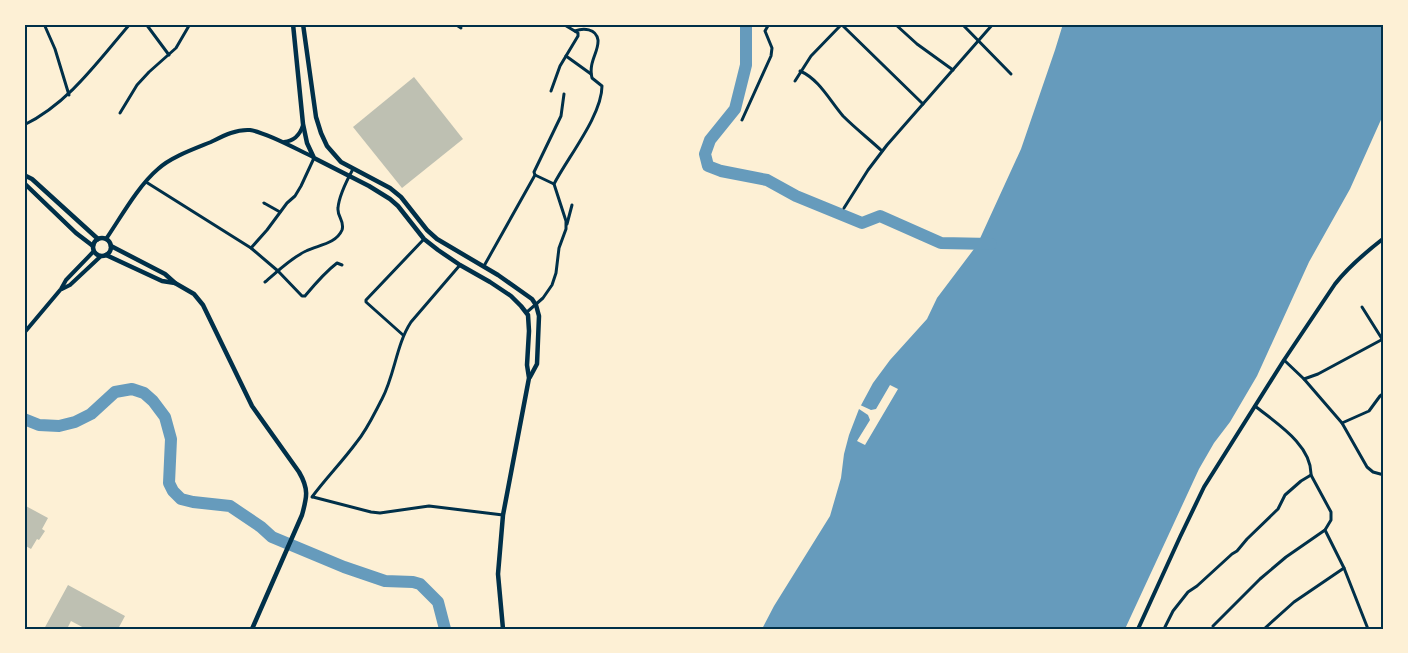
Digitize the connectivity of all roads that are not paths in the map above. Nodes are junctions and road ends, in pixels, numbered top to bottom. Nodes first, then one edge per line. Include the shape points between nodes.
1 (44, 24) edge
2 (130, 24) edge
3 (146, 24) edge
4 (190, 24) edge
5 (293, 24) edge
6 (303, 24) edge
7 (455, 24) edge
8 (563, 24) edge
9 (769, 24) edge
10 (842, 24) edge
11 (895, 24) edge
12 (962, 24) edge
13 (993, 24) edge
14 (461, 27) dead end
15 (575, 31) junction
16 (978, 40) junction
17 (169, 55) junction
18 (566, 56) junction
19 (953, 70) junction
20 (800, 71) junction
21 (591, 74) junction
22 (1011, 74) dead end
23 (795, 81) dead end
24 (551, 91) dead end
25 (564, 94) dead end
26 (69, 95) junction
27 (923, 104) junction
28 (120, 113) dead end
29 (742, 120) dead end
30 (303, 124) junction
31 (24, 125) edge
32 (280, 142) junction
33 (882, 151) junction
34 (314, 158) junction
35 (353, 168) junction
36 (24, 175) edge
37 (536, 175) junction
38 (349, 176) junction
39 (24, 183) edge
40 (146, 183) junction
41 (554, 184) junction
42 (264, 203) dead end
43 (572, 205) dead end
44 (844, 208) dead end
45 (280, 212) junction
46 (567, 225) junction
47 (1384, 238) edge
48 (98, 239) junction
49 (106, 239) junction
50 (424, 239) junction
51 (111, 246) junction
52 (94, 248) junction
53 (251, 248) junction
54 (103, 255) junction
55 (342, 265) dead end
56 (460, 265) junction
57 (484, 266) junction
58 (278, 271) junction
59 (265, 282) dead end
60 (175, 283) junction
61 (61, 289) junction
62 (536, 305) junction
63 (1362, 306) dead end
64 (527, 312) junction
65 (24, 333) edge
66 (403, 335) junction
67 (1383, 340) edge
68 (1284, 360) junction
69 (529, 378) junction
70 (1304, 380) junction
71 (1384, 393) edge
72 (1255, 406) junction
73 (1342, 423) junction
74 (1311, 475) junction
75 (1383, 476) edge
76 (1384, 483) edge
77 (310, 497) junction
78 (503, 515) junction
79 (1325, 530) junction
80 (1344, 568) junction
81 (1213, 626) dead end
82 (252, 629) edge
83 (503, 629) edge
84 (1138, 629) edge
85 (1166, 629) edge
86 (1263, 629) edge
87 (1368, 629) edge

1 - 26 street
2 - 26 street
3 - 17 street
4 - 17 street
5 - 30 highway
6 - 35 highway via 321,133 338,159
7 - 14 street
8 - 15 street
9 - 29 street via 765,32 771,56
10 - 20 street
10 - 27 street
11 - 19 street
12 - 16 street
13 - 16 street
15 - 18 street via 578,36
15 - 21 street via 589,30 597,38
16 - 19 street
16 - 22 street
17 - 28 street via 137,85
18 - 21 street
18 - 24 street
19 - 27 street
20 - 23 street
20 - 33 street
21 - 41 street via 602,86 599,106
25 - 37 street via 561,116 534,172
26 - 31 street
27 - 33 street
30 - 32 street via 294,139
30 - 34 highway
32 - 34 street
32 - 40 street via 265,134 241,130 182,154 159,168
33 - 44 street
34 - 38 highway
34 - 45 street via 301,186
35 - 38 street
35 - 57 highway via 401,197 437,239
36 - 48 highway
37 - 41 street
37 - 57 street
38 - 50 highway via 398,206
38 - 58 street via 339,204 343,226 338,237 304,252
39 - 52 highway
40 - 49 street
40 - 53 street
41 - 46 street
42 - 45 street
43 - 46 street
45 - 53 street
46 - 62 street via 554,279
47 - 68 street via 1344,273
48 - 49 highway
48 - 52 highway
49 - 51 highway
50 - 56 highway
50 - 66 street via 366,300
51 - 54 highway
51 - 60 highway
52 - 54 highway
52 - 61 street
53 - 58 street
54 - 60 highway
54 - 61 street
55 - 58 street via 337,263 304,296
56 - 64 highway via 511,296
56 - 66 street
57 - 62 highway
58 - 59 street
60 - 77 highway via 194,294 203,305 252,406 305,483
61 - 65 street
62 - 64 street
62 - 69 highway via 537,364
63 - 67 street
64 - 69 highway
66 - 77 street via 388,386 368,426
67 - 70 street
68 - 70 street
68 - 72 street
69 - 78 highway
70 - 73 street
71 - 73 street via 1369,411
72 - 74 street via 1297,442
72 - 84 street via 1204,487
73 - 75 street via 1367,467
74 - 79 street via 1331,512
74 - 85 street via 1285,495 1278,509 1237,551 1188,592 1173,611
75 - 76 street
77 - 78 street via 380,513 429,506
77 - 82 highway
78 - 83 highway via 498,574
79 - 80 street
79 - 81 street via 1260,579
80 - 86 street
80 - 87 street

